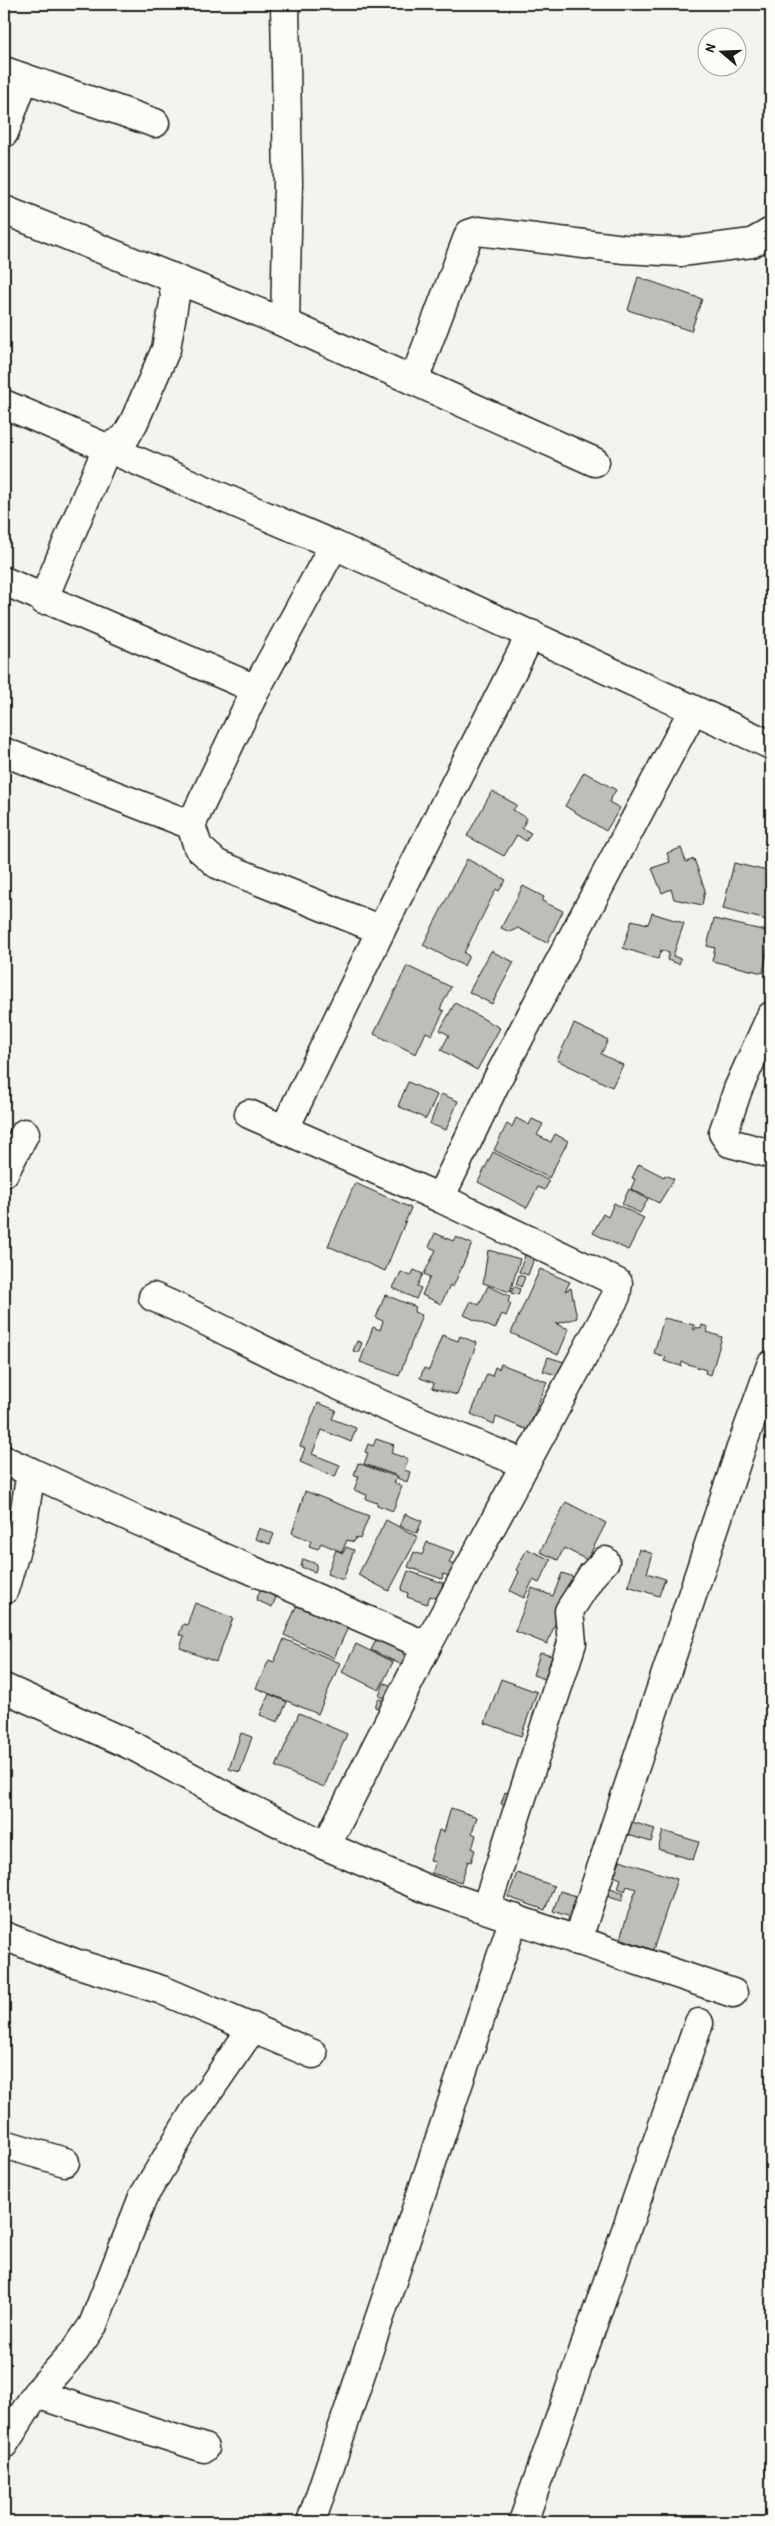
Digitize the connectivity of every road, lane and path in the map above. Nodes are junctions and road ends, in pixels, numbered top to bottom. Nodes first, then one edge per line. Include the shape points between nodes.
1 (285, 4) edge
2 (14, 75) edge
3 (155, 123) dead end
4 (4, 133) edge
5 (4, 210) edge
6 (771, 232) edge
7 (172, 277) junction
8 (285, 323) junction
9 (414, 380) junction
10 (4, 404) edge
11 (107, 448) junction
12 (595, 462) dead end
13 (334, 545) junction
14 (4, 581) edge
15 (43, 600) junction
16 (531, 634) junction
17 (256, 689) junction
18 (693, 710) junction
19 (771, 746) edge
20 (4, 752) edge
21 (191, 825) junction
22 (381, 930) junction
23 (771, 1016) edge
24 (249, 1114) dead end
25 (284, 1130) junction
26 (25, 1133) dead end
27 (771, 1154) edge
28 (4, 1173) edge
29 (440, 1198) junction
30 (153, 1297) dead end
31 (771, 1368) edge
32 (4, 1460) edge
33 (525, 1464) junction
34 (31, 1472) junction
35 (605, 1561) dead end
36 (4, 1590) edge
37 (427, 1646) junction
38 (4, 1688) edge
39 (326, 1846) junction
40 (486, 1908) junction
41 (514, 1918) junction
42 (4, 1936) edge
43 (577, 1942) junction
44 (733, 1993) dead end
45 (699, 2023) dead end
46 (253, 2027) junction
47 (314, 2054) dead end
48 (4, 2144) edge
49 (65, 2162) dead end
50 (36, 2394) junction
51 (4, 2444) edge
52 (204, 2448) dead end
53 (311, 2522) edge
54 (523, 2522) edge

1 - 8 street via 288,184
2 - 3 street
2 - 4 street
5 - 7 street
6 - 9 street via 752,243 681,252 624,249 478,231 469,234
7 - 8 street
7 - 11 street via 175,296 166,349 125,438
8 - 9 street
9 - 12 street
10 - 11 street
11 - 13 street
11 - 15 street
13 - 16 street
13 - 17 street
14 - 15 street
15 - 17 street
16 - 18 street
16 - 22 street
17 - 21 street
18 - 19 street
18 - 29 street via 498,1078
20 - 21 street
21 - 22 street via 198,847 217,864
22 - 25 street
23 - 27 street via 738,1088 723,1133 730,1142
24 - 25 street
25 - 29 street
26 - 28 street
29 - 33 street via 618,1283 616,1296
30 - 33 street via 413,1419
31 - 43 street via 741,1448
32 - 34 street
33 - 37 street
34 - 36 street via 22,1528
34 - 37 street
35 - 40 street via 569,1611 572,1643
37 - 39 street
38 - 39 street via 135,1746
39 - 40 street via 385,1873
40 - 41 street
41 - 43 street
41 - 53 street
42 - 46 street via 75,1963 162,1990
43 - 44 street
45 - 54 street
46 - 47 street
46 - 50 street via 143,2197 93,2325 75,2351
48 - 49 street
50 - 51 street
50 - 52 street

